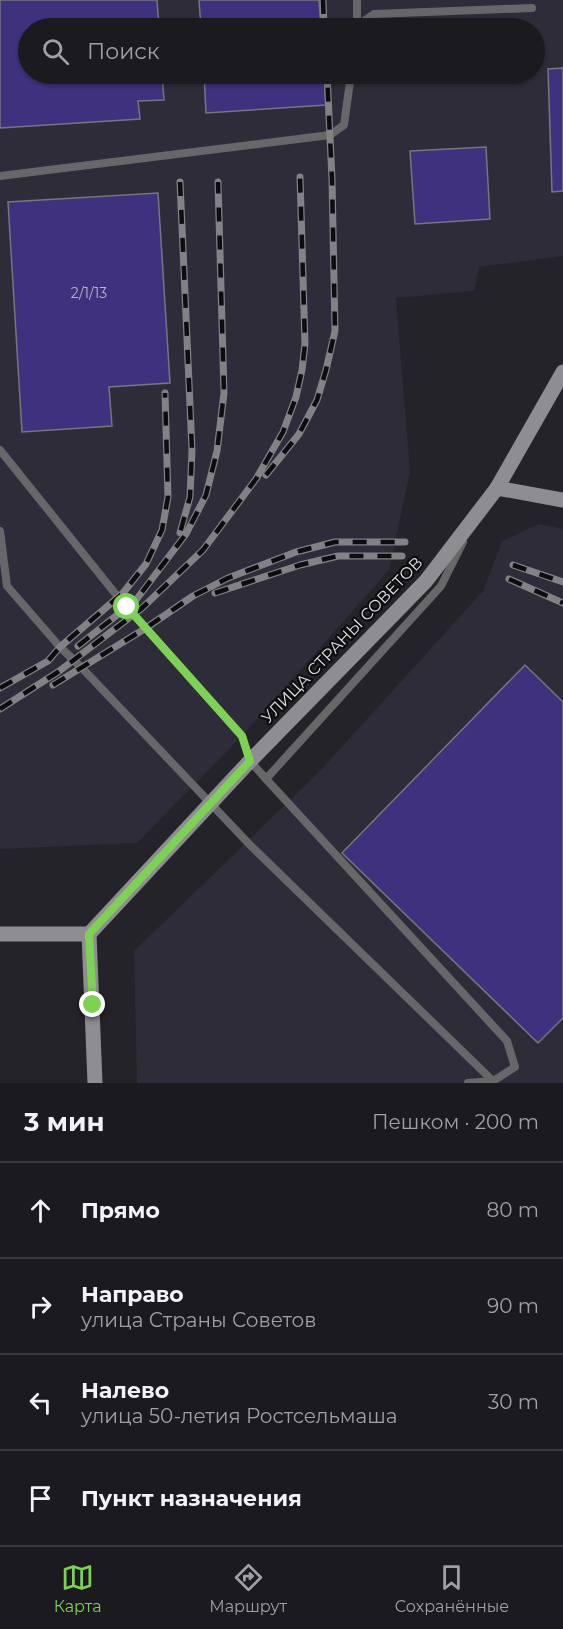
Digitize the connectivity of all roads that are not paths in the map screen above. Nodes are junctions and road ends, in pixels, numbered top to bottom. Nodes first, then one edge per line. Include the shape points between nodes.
1 (357, 0) edge
2 (532, 8) dead end
3 (357, 18) edge
4 (369, 18) edge
5 (350, 84) edge
6 (0, 176) edge
7 (563, 372) edge
8 (0, 450) edge
9 (497, 488) junction
10 (563, 500) edge
11 (0, 531) edge
12 (434, 584) junction
13 (250, 761) junction
14 (266, 779) junction
15 (0, 934) edge
16 (89, 934) junction
17 (494, 1082) junction
18 (95, 1083) edge
19 (468, 1083) edge

1 - 3 lane
2 - 4 lane via 374,14
5 - 6 lane via 344,125 330,135
7 - 9 main road, УЛИЦА СТРАНЫ СОВЕТОВ
8 - 13 lane via 118,597 242,736
9 - 10 main road
9 - 12 main road, УЛИЦА СТРАНЫ СОВЕТОВ
11 - 17 lane via 7,586 60,647 250,845
12 - 13 main road, УЛИЦА СТРАНЫ СОВЕТОВ
12 - 14 lane
13 - 14 lane
13 - 16 main road, УЛИЦА СТРАНЫ СОВЕТОВ
14 - 17 lane via 507,1041 515,1067
15 - 16 main road
16 - 18 main road
17 - 19 lane

